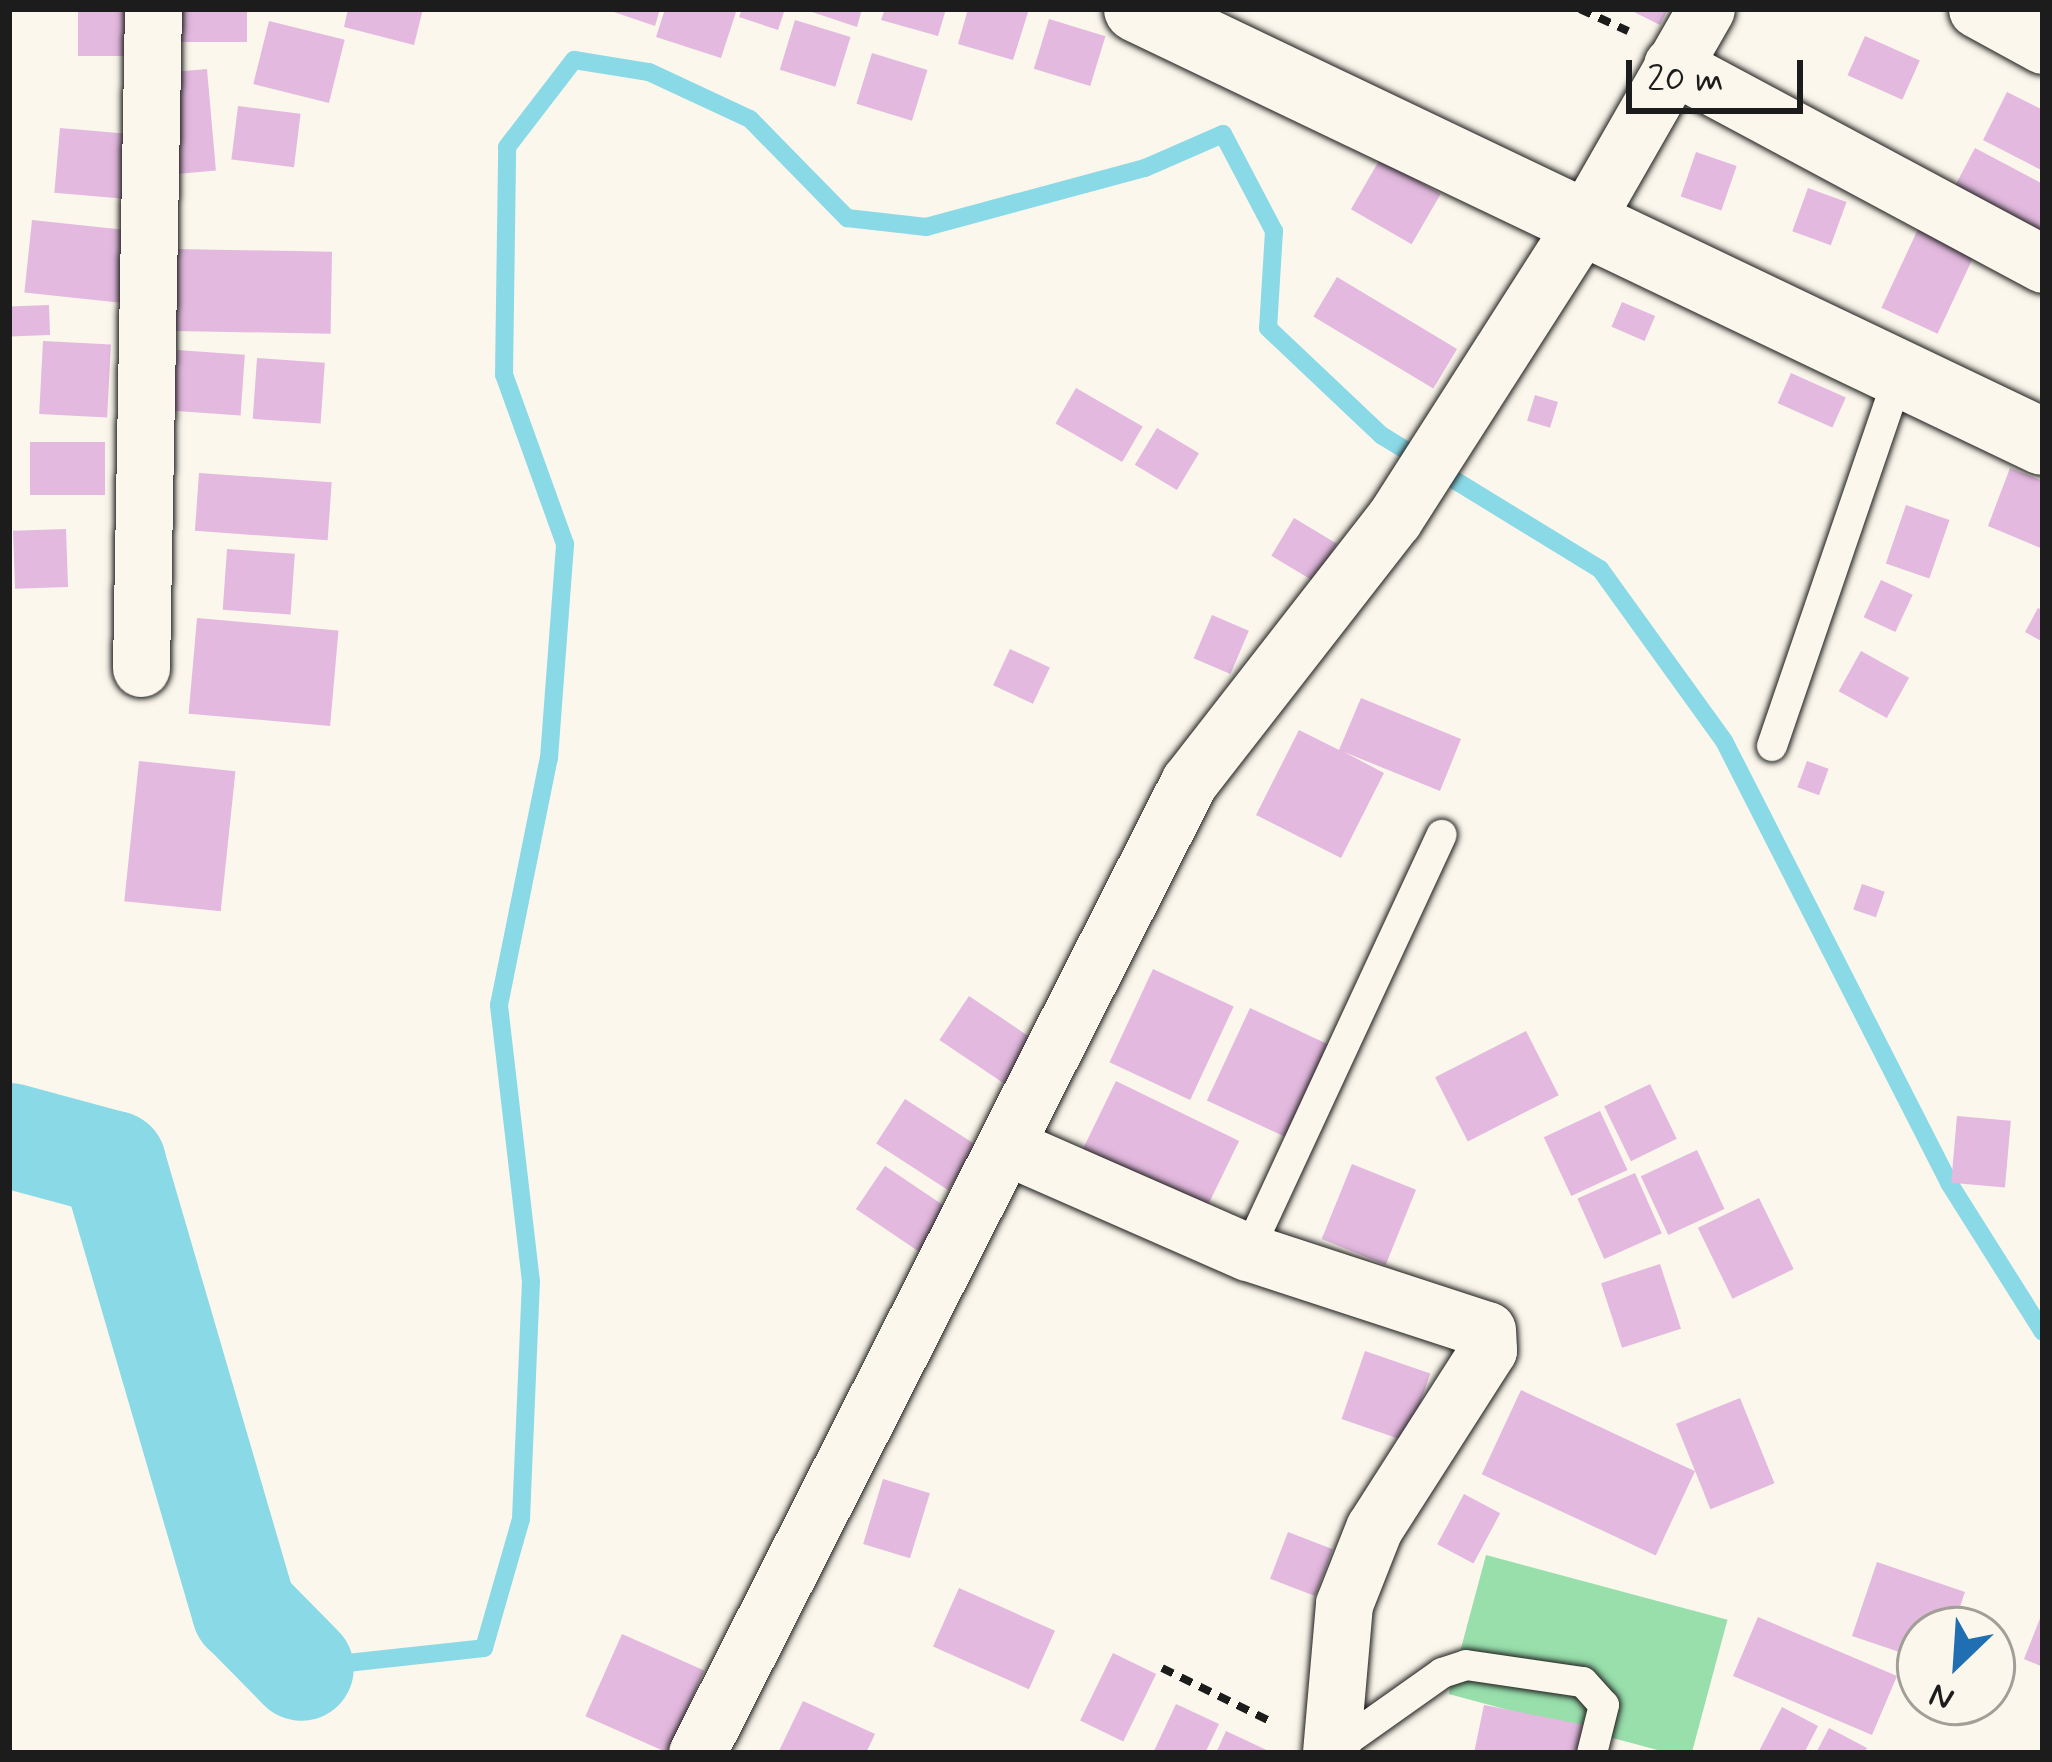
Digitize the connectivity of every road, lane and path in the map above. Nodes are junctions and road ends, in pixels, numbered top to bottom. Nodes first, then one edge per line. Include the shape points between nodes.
1 (153, 9) edge
2 (1137, 9) edge
3 (1706, 9) edge
4 (1977, 9) edge
5 (2043, 45) edge
6 (1672, 64) junction
7 (1584, 222) junction
8 (2043, 265) edge
9 (1900, 374) junction
10 (2043, 442) edge
11 (141, 668) dead end
12 (1772, 746) dead end
13 (1442, 835) dead end
14 (1006, 1146) junction
15 (1248, 1252) junction
16 (1162, 1668) dead end
17 (1332, 1752) edge
18 (697, 1753) edge
19 (1592, 1753) edge

1 - 11 street
2 - 7 street
3 - 6 street
4 - 5 street
6 - 7 street
6 - 8 street
7 - 9 street
7 - 14 street via 1394,519 1189,782
9 - 10 street
9 - 12 lane
13 - 15 lane
14 - 15 street
14 - 18 street
15 - 17 street via 1487,1330 1488,1350 1374,1528 1352,1582
16 - 17 path
17 - 19 lane via 1442,1673 1466,1665 1583,1682 1604,1705

